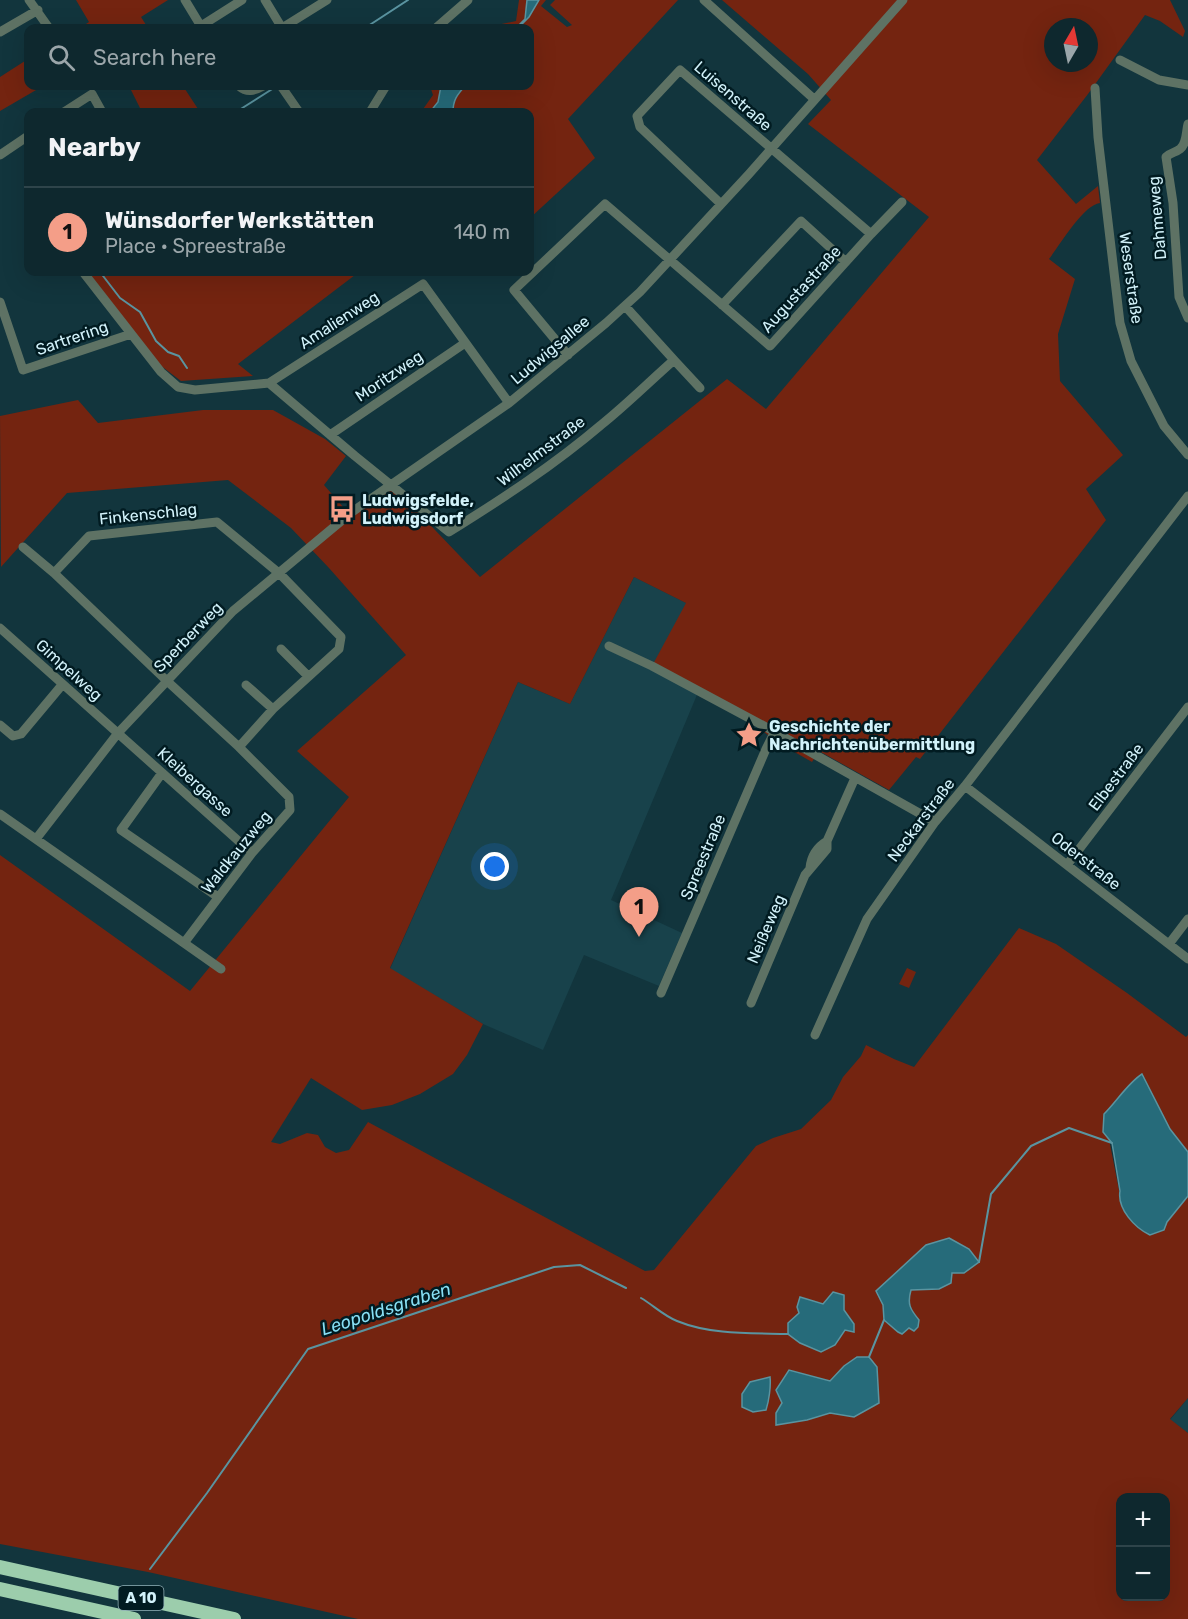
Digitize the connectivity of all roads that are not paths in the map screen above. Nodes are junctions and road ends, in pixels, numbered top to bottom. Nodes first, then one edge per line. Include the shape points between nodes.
1 (29, 0) edge
2 (185, 0) edge
3 (242, 0) edge
4 (265, 0) edge
5 (327, 0) edge
6 (468, 0) edge
7 (704, 0) edge
8 (903, 0) edge
9 (38, 10) junction
10 (47, 24) edge
11 (200, 24) edge
12 (206, 24) edge
13 (280, 24) edge
14 (288, 24) edge
15 (441, 24) edge
16 (0, 32) edge
17 (1120, 60) dead end
18 (1188, 85) edge
19 (1095, 88) dead end
20 (89, 90) edge
21 (284, 90) edge
22 (384, 90) edge
23 (92, 94) junction
24 (814, 99) junction
25 (70, 108) edge
26 (100, 108) edge
27 (296, 108) edge
28 (372, 108) edge
29 (1188, 124) edge
30 (24, 139) edge
31 (771, 149) junction
32 (0, 155) edge
33 (902, 202) dead end
34 (721, 204) junction
35 (871, 234) junction
36 (669, 260) junction
37 (846, 262) junction
38 (534, 271) edge
39 (86, 276) edge
40 (529, 276) edge
41 (0, 303) edge
42 (722, 305) junction
43 (625, 306) junction
44 (1188, 318) edge
45 (131, 334) junction
46 (465, 343) junction
47 (568, 355) junction
48 (674, 360) junction
49 (269, 383) junction
50 (700, 388) dead end
51 (509, 403) junction
52 (330, 435) junction
53 (1188, 454) edge
54 (391, 484) junction
55 (1188, 496) edge
56 (23, 547) dead end
57 (54, 573) junction
58 (280, 574) junction
59 (0, 628) edge
60 (609, 646) dead end
61 (281, 649) dead end
62 (308, 676) junction
63 (167, 681) junction
64 (62, 685) junction
65 (246, 685) dead end
66 (1188, 707) edge
67 (273, 709) junction
68 (0, 725) edge
69 (118, 733) junction
70 (774, 733) junction
71 (239, 747) junction
72 (162, 773) junction
73 (855, 778) junction
74 (965, 786) junction
75 (0, 814) edge
76 (935, 822) junction
77 (36, 839) junction
78 (252, 853) junction
79 (1067, 865) junction
80 (218, 897) junction
81 (1188, 919) edge
82 (184, 943) junction
83 (1169, 944) junction
84 (1188, 959) edge
85 (222, 969) dead end
86 (661, 993) dead end
87 (751, 1003) dead end
88 (815, 1035) dead end
89 (0, 1567) edge
90 (0, 1589) edge
91 (134, 1619) edge
92 (234, 1619) edge

1 - 9 street
2 - 11 street
3 - 12 street
4 - 13 street
5 - 14 street
6 - 15 street
7 - 24 street
8 - 24 street, Ludwigsallee
9 - 10 street
9 - 16 street
17 - 18 street via 1159,80
19 - 53 street, Weserstraße via 1120,323 1140,380 1164,426
20 - 23 street
21 - 27 street
22 - 28 street
23 - 25 street
23 - 26 street
24 - 31 street, Ludwigsallee
29 - 44 street, Dahmeweg via 1181,149 1166,157 1179,297
30 - 32 street
31 - 34 street, Ludwigsallee
31 - 34 street, Luisenstraße via 680,70 638,116 640,127
31 - 35 street
33 - 35 street, Augustastraße
34 - 36 street, Ludwigsallee
35 - 37 street, Augustastraße
36 - 38 street, Augustastraße via 605,204
36 - 42 street, Augustastraße
36 - 43 street, Ludwigsallee
37 - 42 street via 801,221
37 - 42 street, Augustastraße via 770,346
39 - 45 street, Sartrering
40 - 47 street, Augustastraße via 514,290
41 - 45 street, Sartrering via 23,370
43 - 47 street, Ludwigsallee
43 - 48 street
45 - 49 street, Sartrering via 178,387 195,390
46 - 49 street, Amalienweg via 423,284
46 - 51 street, Amalienweg
46 - 52 street, Moritzweg
47 - 51 street, Ludwigsallee
48 - 50 street
48 - 54 street, Wilhelmstraße via 601,426 509,495 449,532
49 - 52 street
51 - 54 street, Ludwigsallee
52 - 54 street
54 - 58 street, Sperberweg
55 - 74 street, Neckarstraße
56 - 57 street
57 - 58 street, Finkenschlag via 89,536 217,522
57 - 63 street
58 - 62 street, Finkenschlag via 340,637 339,649
58 - 63 street, Sperberweg via 233,611
59 - 64 street, Gimpelweg
60 - 70 street
61 - 62 street
62 - 67 street, Finkenschlag
63 - 69 street, Sperberweg
63 - 71 street, Waldkauzweg
64 - 68 street via 21,734 13,736
64 - 69 street, Gimpelweg
65 - 67 street
66 - 79 street, Elbestraße
67 - 71 street, Finkenschlag
69 - 72 street, Kleibergasse
69 - 77 street, Sperberweg
70 - 73 street
70 - 86 street, Spreestraße
71 - 78 street, Waldkauzweg via 289,797 290,810
72 - 78 street, Kleibergasse
72 - 80 street via 121,830
73 - 76 street
73 - 87 street, Neißeweg via 827,849 810,868
74 - 76 street, Neckarstraße
74 - 79 street, Oderstraße
75 - 77 street
76 - 88 street, Neckarstraße via 867,918
77 - 82 street
78 - 80 street, Waldkauzweg
79 - 83 street, Oderstraße
80 - 82 street, Waldkauzweg
81 - 83 street
82 - 85 street
83 - 84 street, Oderstraße
89 - 92 highway, A 10
90 - 91 highway, A 10

